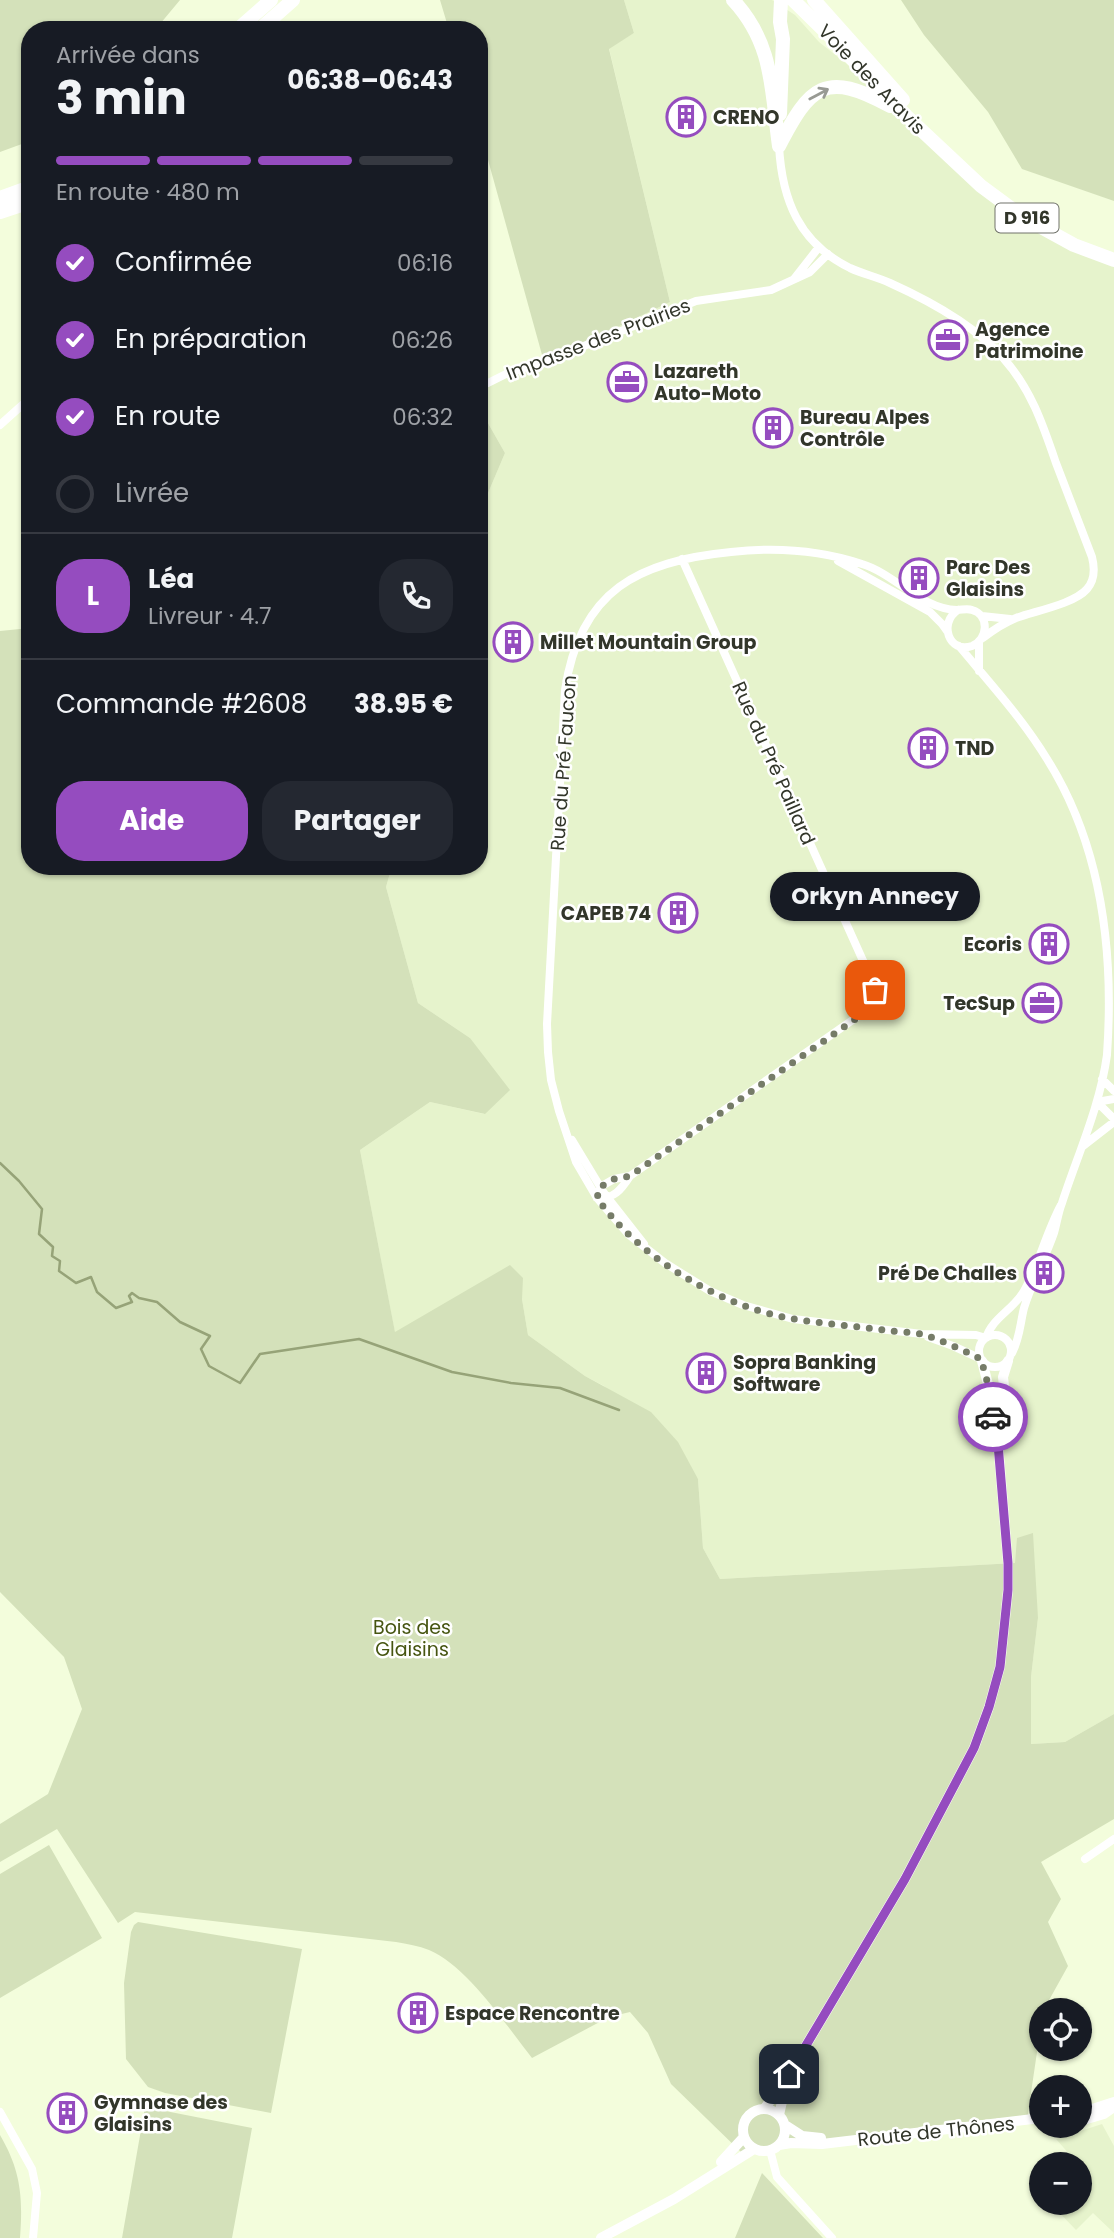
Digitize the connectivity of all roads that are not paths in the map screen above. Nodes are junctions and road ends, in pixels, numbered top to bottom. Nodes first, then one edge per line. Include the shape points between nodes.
1 (271, 0) edge
2 (293, 0) edge
3 (733, 0) edge
4 (781, 0) edge
5 (793, 0) edge
6 (814, 0) edge
7 (247, 21) edge
8 (268, 21) edge
9 (780, 22) junction
10 (764, 49) junction
11 (901, 111) junction
12 (779, 146) junction
13 (951, 158) junction
14 (21, 190) edge
15 (0, 198) edge
16 (21, 205) edge
17 (0, 212) edge
18 (819, 247) junction
19 (828, 254) junction
20 (1114, 260) edge
21 (792, 281) junction
22 (488, 383) dead end
23 (21, 406) edge
24 (0, 425) edge
25 (833, 558) junction
26 (682, 559) junction
27 (958, 610) junction
28 (982, 616) junction
29 (1013, 620) junction
30 (947, 632) junction
31 (981, 640) junction
32 (959, 646) junction
33 (979, 671) junction
34 (1111, 943) edge
35 (1113, 966) edge
36 (1102, 1079) junction
37 (1114, 1091) edge
38 (1114, 1099) edge
39 (1097, 1102) junction
40 (1114, 1121) edge
41 (566, 1132) junction
42 (1083, 1146) junction
43 (630, 1176) junction
44 (600, 1187) junction
45 (597, 1198) junction
46 (608, 1198) junction
47 (1061, 1205) junction
48 (648, 1249) junction
49 (922, 1335) junction
50 (986, 1338) junction
51 (1010, 1357) junction
52 (981, 1360) junction
53 (998, 1444) junction
54 (1114, 1839) edge
55 (1085, 1859) dead end
56 (789, 2074) junction
57 (1114, 2104) edge
58 (765, 2108) junction
59 (1092, 2109) edge
60 (0, 2112) edge
61 (1092, 2118) edge
62 (782, 2120) junction
63 (1029, 2120) edge
64 (744, 2137) junction
65 (844, 2141) junction
66 (754, 2148) junction
67 (774, 2148) junction
68 (704, 2179) junction
69 (33, 2238) edge
70 (601, 2238) edge
71 (832, 2238) edge

1 - 7 highway
2 - 8 highway
3 - 10 highway via 752,23
4 - 9 highway
5 - 11 highway, Voie des Aravis / D 916
6 - 13 highway, Voie des Aravis / D 916
9 - 10 highway
9 - 12 highway
10 - 12 highway
12 -> 11 highway via 802,105 828,89 856,88
11 - 13 highway, Voie des Aravis / D 916
12 - 18 street via 789,207
13 - 20 highway, Voie des Aravis / D 916 via 1016,212 1074,245
14 - 15 highway
16 - 17 highway
18 - 19 street
18 - 21 street
19 - 21 street, Impasse des Prairies via 810,272
19 - 29 street via 850,268 894,284 968,326 1005,359 1034,402 1094,571 1082,594
21 - 22 street, Impasse des Prairies via 759,292 696,300
23 - 24 street
25 - 26 street, Rue du Pré Faucon via 779,549
25 - 27 street, Rue du Pré Faucon via 863,564 934,605
25 - 30 street, Rue du Pré Faucon via 930,612
26 - 41 street, Rue du Pré Faucon via 647,569 615,590 584,629 568,675 547,1024 551,1080
26 - 43 street, Rue du Pré Paillard via 875,995 857,1018
27 - 28 street via 971,609
27 - 30 street via 949,619
28 - 29 street
28 - 31 street
29 - 31 street
30 - 32 street
31 - 32 street
31 - 33 street
32 - 33 street
33 - 34 street via 1042,751 1068,797 1092,857
34 - 35 street
35 - 36 street
36 - 37 street
36 - 39 street
38 - 39 street
39 - 40 street
39 - 42 street
40 - 42 street
41 - 44 street, Rue du Pré Faucon
41 - 45 street, Rue du Pré Faucon via 576,1162
42 - 47 street
43 - 44 street, Rue du Pré Paillard
43 - 46 street, Rue du Pré Paillard via 620,1191
44 - 45 street
44 - 46 street, Rue du Pré Faucon
45 - 46 street
45 - 48 street, Rue du Pré Faucon via 628,1234
46 - 48 street, Rue du Pré Faucon
47 - 50 street via 1026,1288 991,1326
47 - 51 street
48 - 49 street, Rue du Pré Faucon via 698,1284 763,1312
49 - 50 street, Rue du Pré Faucon
49 - 52 street, Rue du Pré Faucon
50 - 51 street via 1005,1338 1011,1345
50 - 52 street via 980,1345
51 - 52 street via 1001,1367 993,1368
51 - 53 street via 1003,1377 1007,1413
52 - 53 street
53 - 56 street via 1008,1590 1000,1667 989,1707 974,1748 905,1879
54 - 55 street
56 - 58 street
56 - 62 street
57 - 59 main road
57 - 61 main road
58 - 62 main road
58 - 64 main road via 746,2119
60 - 69 street via 32,2169 37,2193
62 - 65 main road, Route de Thônes via 803,2136
62 - 67 main road via 785,2132
63 - 65 main road, Route de Thônes
64 - 66 main road
64 - 68 main road
65 - 67 main road, Route de Thônes
66 - 67 main road
66 - 68 main road
67 - 71 street via 777,2177
68 - 70 main road

